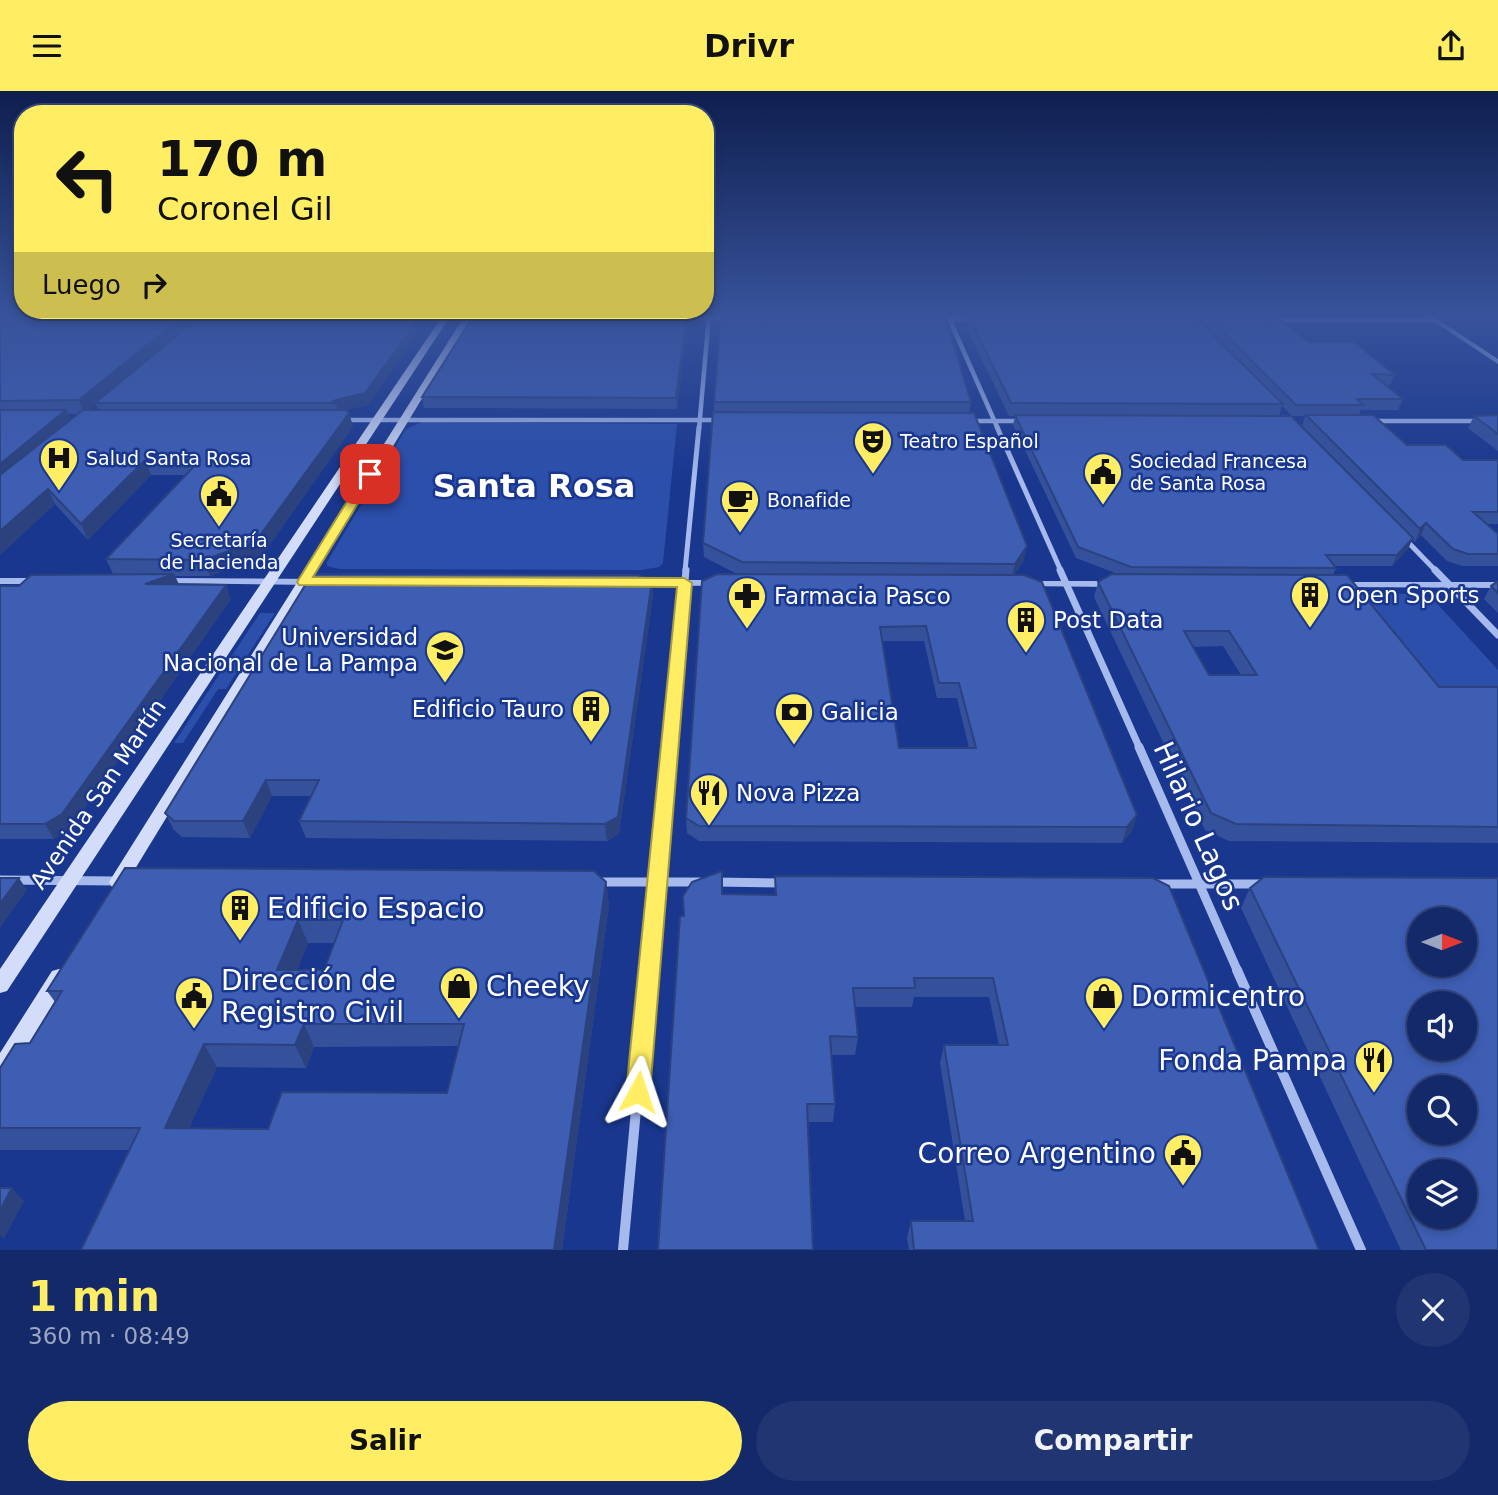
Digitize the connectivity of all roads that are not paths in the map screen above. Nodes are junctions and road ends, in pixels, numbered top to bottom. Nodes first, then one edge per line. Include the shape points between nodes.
1 (411, 369) edge
2 (435, 369) edge
3 (704, 369) edge
4 (972, 369) edge
5 (337, 420) edge
6 (377, 420) junction
7 (404, 420) junction
8 (699, 420) junction
9 (726, 420) edge
10 (958, 421) edge
11 (995, 421) junction
12 (1027, 421) edge
13 (1364, 421) edge
14 (1498, 421) edge
15 (341, 474) junction
16 (370, 474) junction
17 (318, 508) junction
18 (349, 508) junction
19 (1398, 532) edge
20 (0, 581) edge
21 (54, 581) edge
22 (148, 581) edge
23 (269, 582) junction
24 (304, 582) junction
25 (331, 582) edge
26 (618, 583) edge
27 (684, 583) junction
28 (725, 583) edge
29 (1018, 584) edge
30 (1067, 584) junction
31 (1128, 584) edge
32 (1322, 585) edge
33 (1450, 585) junction
34 (1498, 585) edge
35 (1498, 635) edge
36 (0, 880) edge
37 (69, 881) junction
38 (126, 881) junction
39 (588, 882) edge
40 (657, 882) junction
41 (796, 883) edge
42 (1145, 884) edge
43 (1199, 884) junction
44 (1273, 884) edge
45 (105, 902) edge
46 (70, 958) edge
47 (0, 985) edge
48 (0, 1072) edge
49 (623, 1250) edge
50 (1361, 1250) edge

1 - 6 main road, Avenida San Martín
2 - 7 main road
3 - 8 street
4 - 11 street, Hilario Lagos
5 - 6 street
6 - 7 street
6 - 15 main road, Avenida San Martín
7 - 8 street
7 - 16 main road
8 - 9 street
8 - 27 street
10 - 11 street
11 - 12 street
11 - 30 street, Hilario Lagos
13 - 14 street
15 - 16 main road
15 - 17 main road, Avenida San Martín
16 - 18 main road
17 - 18 main road
17 - 23 main road, Avenida San Martín
18 - 24 main road
19 - 33 street
20 - 21 street
22 - 23 street
23 - 24 street
23 - 37 main road, Avenida San Martín
24 - 25 street
24 - 38 main road
26 - 27 street
27 - 28 street
27 - 40 street
29 - 30 street
30 - 31 street
30 - 43 street, Hilario Lagos
32 - 33 street
33 - 34 street
33 - 35 street
36 - 37 street
37 - 38 street
37 - 47 main road, Avenida San Martín
38 - 45 main road
39 - 40 street
40 - 41 street
40 - 49 street
42 - 43 street
43 - 44 street
43 - 50 street, Hilario Lagos
46 - 48 main road

